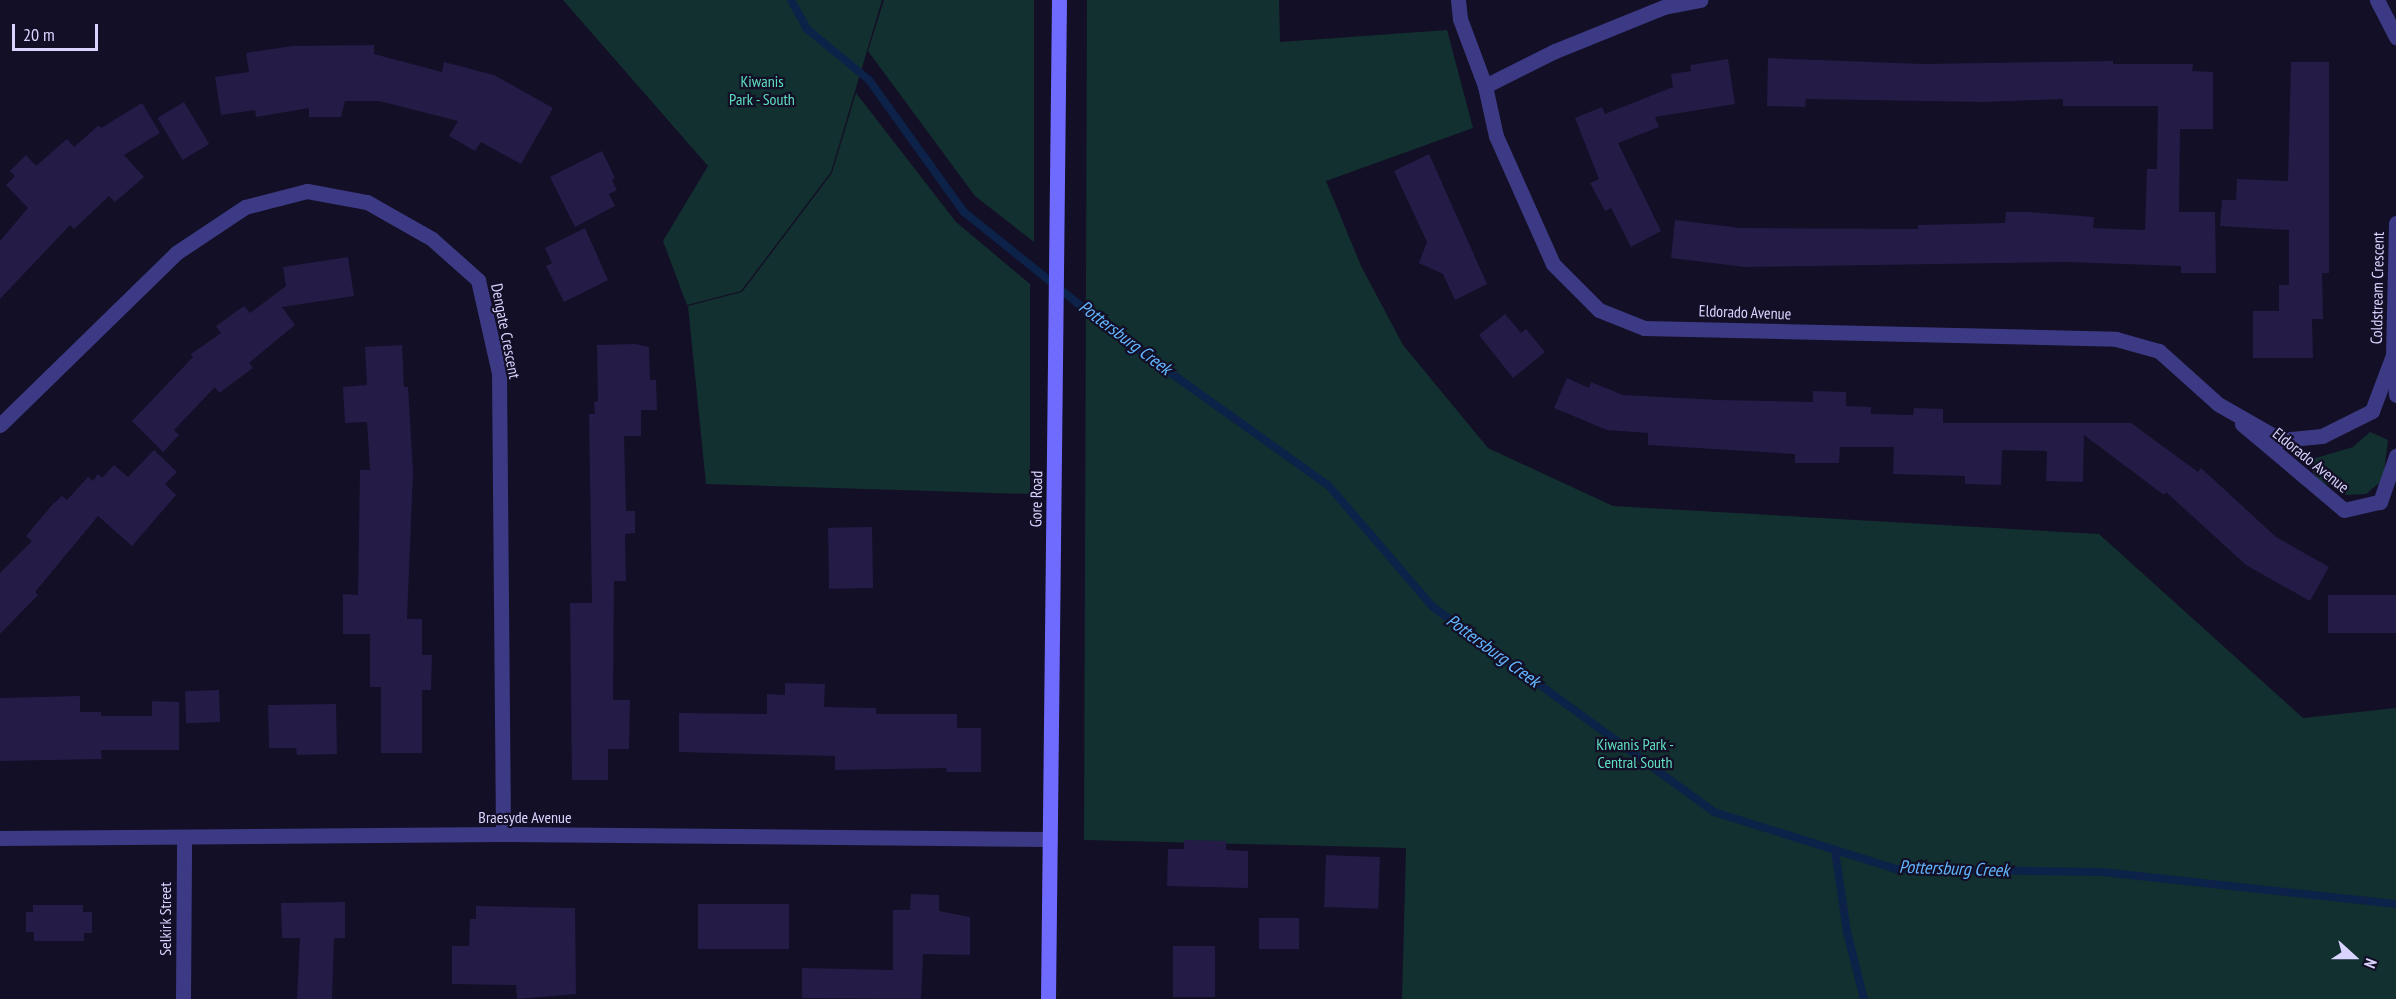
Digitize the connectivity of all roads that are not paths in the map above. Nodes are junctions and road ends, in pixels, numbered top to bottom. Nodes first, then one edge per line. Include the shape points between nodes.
1 (1059, 0) edge
2 (1458, 0) edge
3 (1700, 0) edge
4 (2377, 0) edge
5 (2396, 37) edge
6 (1485, 86) junction
7 (2396, 223) edge
8 (2393, 355) junction
9 (2396, 395) edge
10 (2218, 404) junction
11 (0, 425) edge
12 (2396, 456) edge
13 (503, 834) junction
14 (0, 838) edge
15 (184, 838) junction
16 (1050, 839) junction
17 (183, 999) edge
18 (1048, 999) edge

1 - 16 main road, Gore Road
2 - 6 street, Eldorado Avenue via 1460,19
3 - 6 street via 1664,7 1555,51
4 - 5 street
6 - 10 street, Eldorado Avenue via 1496,135 1553,264 1599,310 1644,328 2116,339 2159,351
7 - 8 street, Coldstream Crescent
8 - 9 street
8 - 10 street, Eldorado Avenue via 2372,411 2322,436 2280,440
10 - 12 street, Eldorado Avenue via 2344,510 2380,502
11 - 13 street, Dengate Crescent via 176,253 245,207 307,191 367,202 432,239 478,280 499,374
13 - 15 street, Braesyde Avenue
13 - 16 street, Braesyde Avenue
14 - 15 street, Braesyde Avenue
15 - 17 street, Selkirk Street
16 - 18 main road, Gore Road

